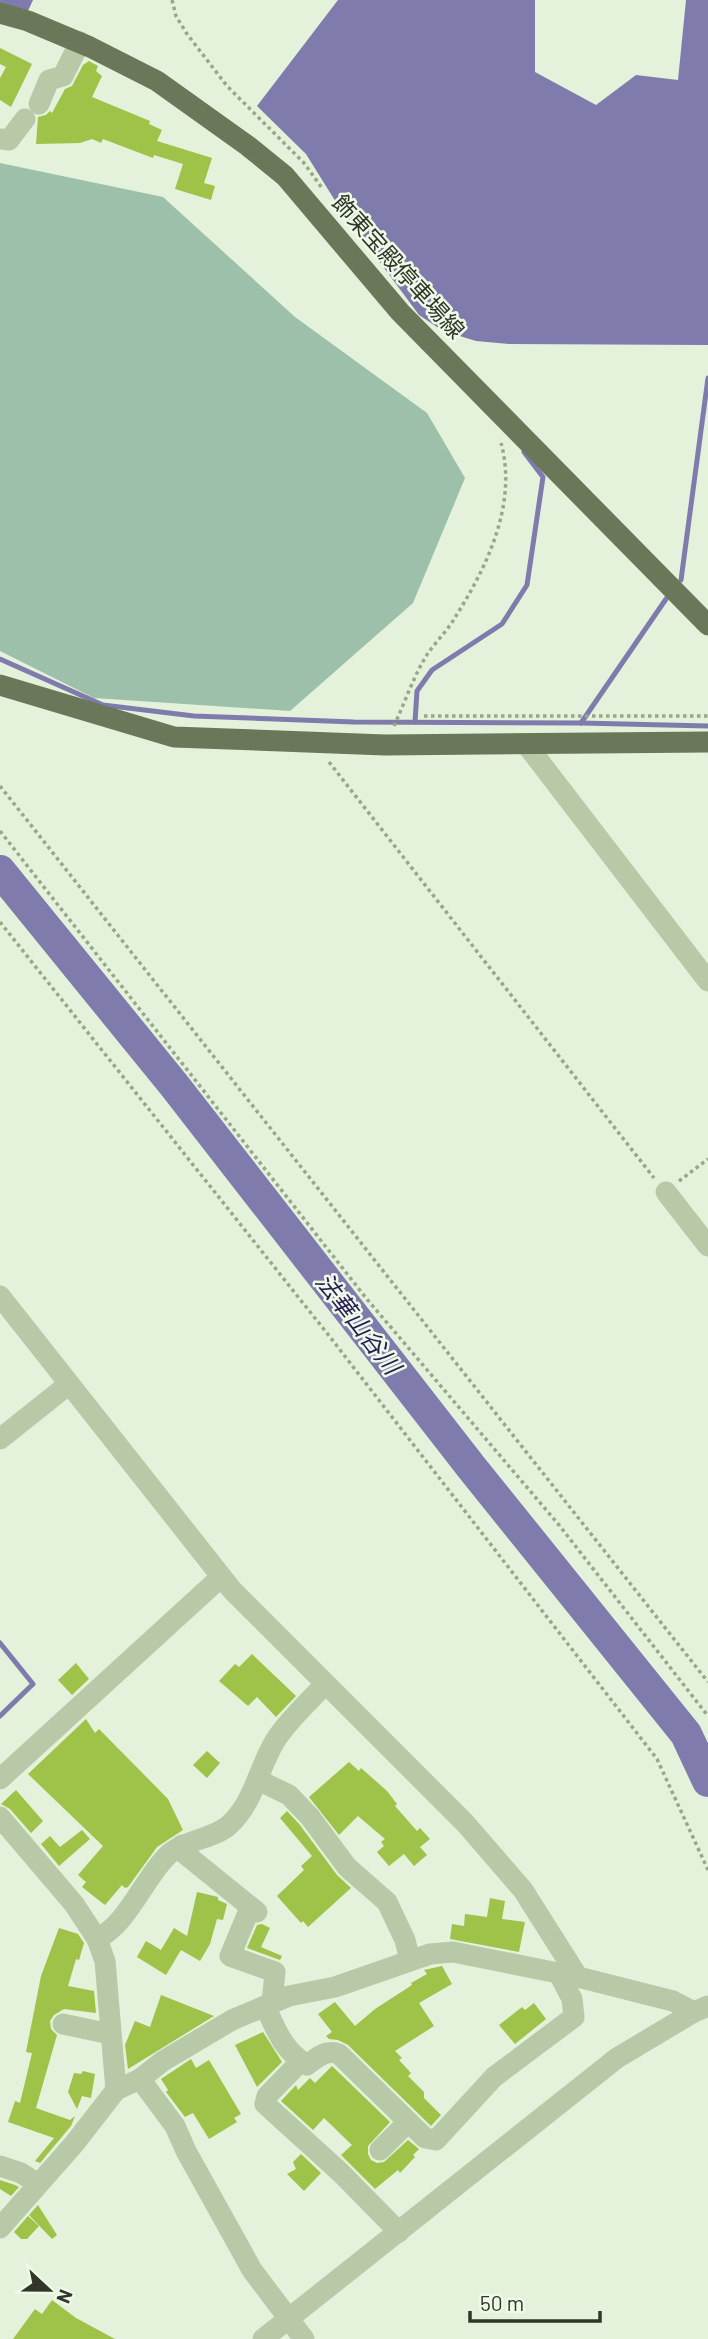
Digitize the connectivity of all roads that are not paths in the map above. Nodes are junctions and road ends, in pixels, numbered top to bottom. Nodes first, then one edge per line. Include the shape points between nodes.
1 (0, 13) edge
2 (80, 42) junction
3 (0, 139) edge
4 (708, 625) edge
5 (0, 685) edge
6 (708, 742) edge
7 (526, 744) junction
8 (708, 981) edge
9 (666, 1192) road end
10 (708, 1246) edge
11 (0, 1296) edge
12 (69, 1384) junction
13 (0, 1439) edge
14 (221, 1577) junction
15 (325, 1684) junction
16 (0, 1779) edge
17 (258, 1780) junction
18 (0, 1817) edge
19 (182, 1845) junction
20 (97, 1939) junction
21 (410, 1961) junction
22 (568, 1975) junction
23 (269, 2005) junction
24 (701, 2009) edge
25 (63, 2024) dead end
26 (110, 2034) junction
27 (301, 2061) junction
28 (140, 2079) junction
29 (116, 2090) junction
30 (408, 2122) junction
31 (380, 2150) dead end
32 (0, 2166) edge
33 (38, 2185) junction
34 (0, 2228) edge
35 (399, 2232) junction
36 (288, 2319) junction
37 (263, 2339) edge
38 (304, 2339) edge

1 - 2 main road, 飾東宝殿停車場線
2 - 3 street via 63,76 49,80 9,140
2 - 4 main road, 飾東宝殿停車場線 via 157,81 285,176 400,312
5 - 7 main road via 174,737 315,744
6 - 7 main road
7 - 8 street
9 - 10 street
11 - 12 street
12 - 13 street
12 - 14 street
14 - 15 street
14 - 16 street
15 - 17 street via 273,1743
15 - 22 street via 465,1823 523,1889
17 - 19 street via 227,1827
17 - 21 street via 289,1795 347,1867 387,1902
18 - 20 street via 74,1904
19 - 20 street via 167,1856 111,1931
19 - 23 street via 184,1853 254,1910 230,1956 275,1972
20 - 26 street via 105,1961
21 - 22 street via 453,1952
21 - 23 street
22 - 24 street
22 - 30 street via 574,2017 494,2077 436,2140 425,2138
23 - 27 street via 284,2046
23 - 28 street via 232,2020
24 - 35 street via 617,2059
25 - 26 street
26 - 29 street
27 - 30 street via 307,2064 332,2051 339,2054
27 - 35 street via 267,2096 265,2104
28 - 29 street
28 - 36 street via 175,2126 253,2270
29 - 33 street
30 - 31 street
32 - 33 street
33 - 34 street
35 - 36 street
36 - 37 street
36 - 38 street

